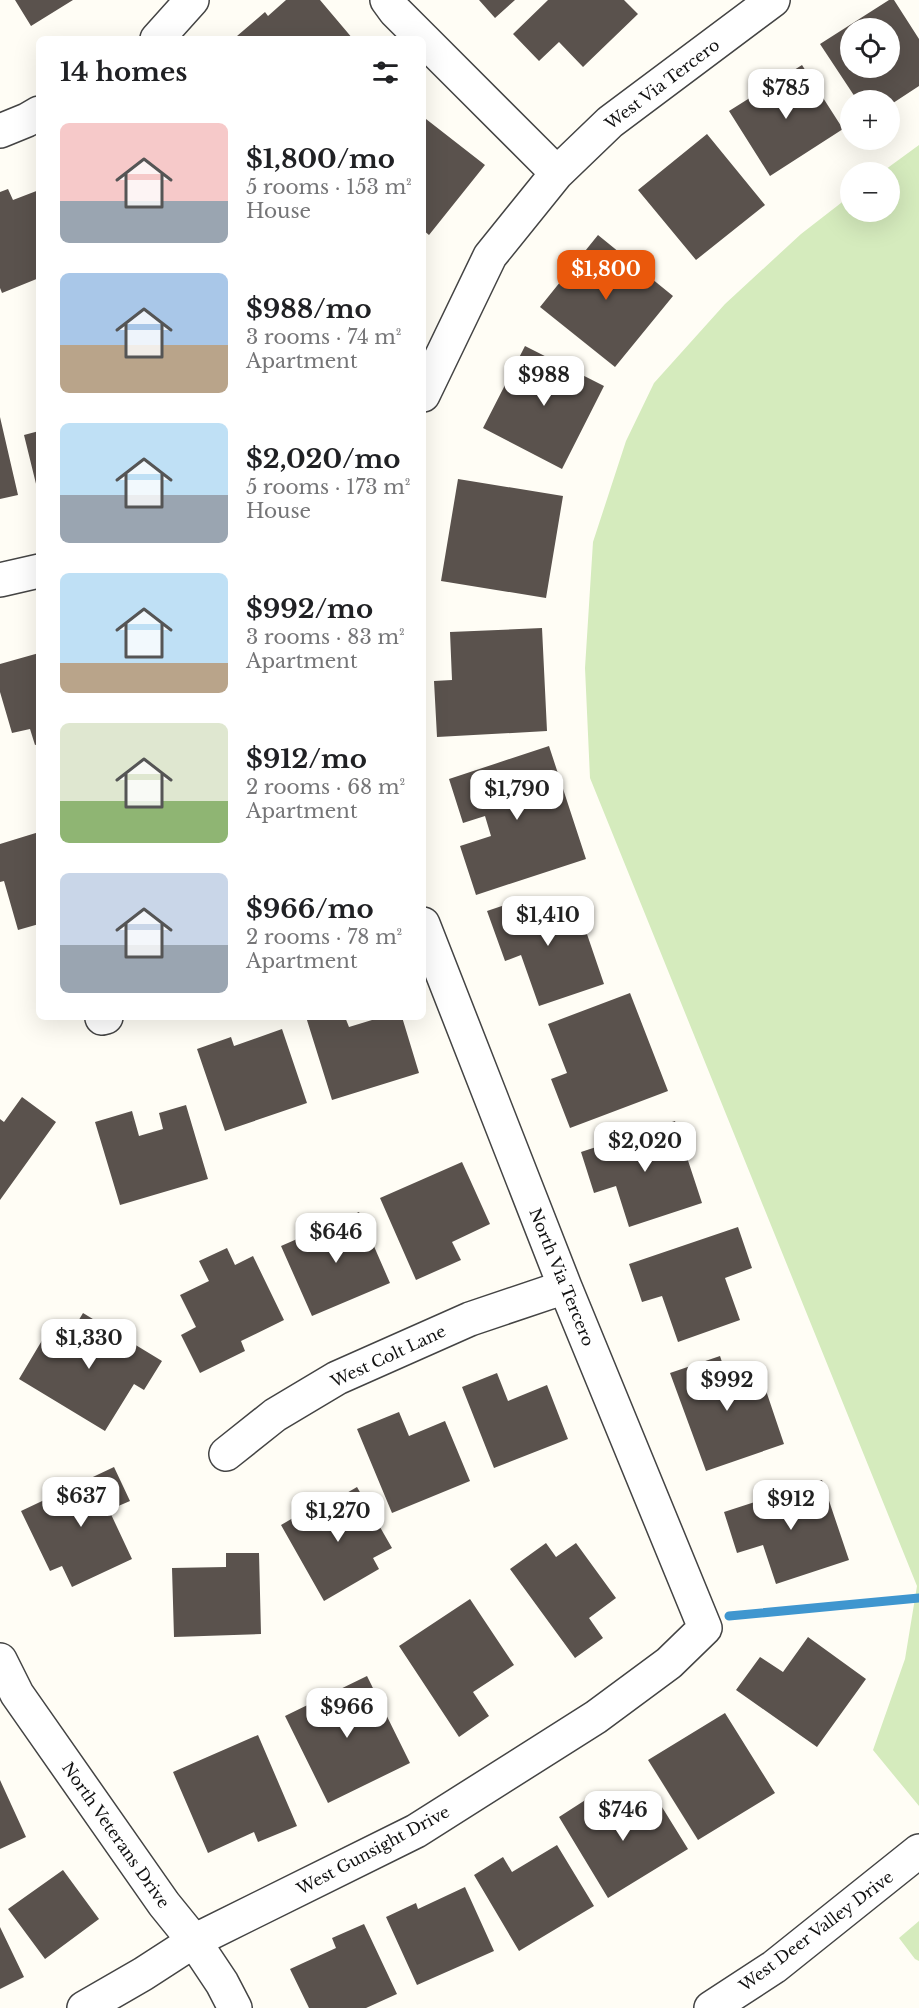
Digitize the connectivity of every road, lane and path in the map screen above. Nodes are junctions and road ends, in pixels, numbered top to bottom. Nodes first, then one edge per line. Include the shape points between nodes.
1 (192, 0) edge
2 (387, 0) edge
3 (773, 0) edge
4 (160, 36) edge
5 (420, 36) edge
6 (426, 42) edge
7 (36, 115) edge
8 (0, 131) edge
9 (557, 173) junction
10 (426, 389) edge
11 (36, 572) edge
12 (0, 580) edge
13 (426, 932) edge
14 (565, 1287) junction
15 (226, 1454) dead end
16 (705, 1628) joint
17 (0, 1660) edge
18 (9, 1699) edge
19 (919, 1851) edge
20 (194, 1941) junction
21 (84, 2008) edge
22 (235, 2008) edge
23 (711, 2008) edge

1 - 4 street
2 - 5 street
3 - 9 street, West Via Tercero via 610,122
6 - 9 street
7 - 8 street
9 - 10 street via 490,256
11 - 12 street
13 - 14 street, North Via Tercero
14 - 15 street, West Colt Lane via 470,1319 337,1378 275,1415
14 - 16 street, North Via Tercero
16 - 20 street, West Gunsight Drive via 669,1663 596,1717 416,1832
17 - 18 street, North Veterans Drive
18 - 20 street, North Veterans Drive
19 - 23 street, West Deer Valley Drive via 774,1967
20 - 21 street, West Gunsight Drive
20 - 22 street, North Veterans Drive

